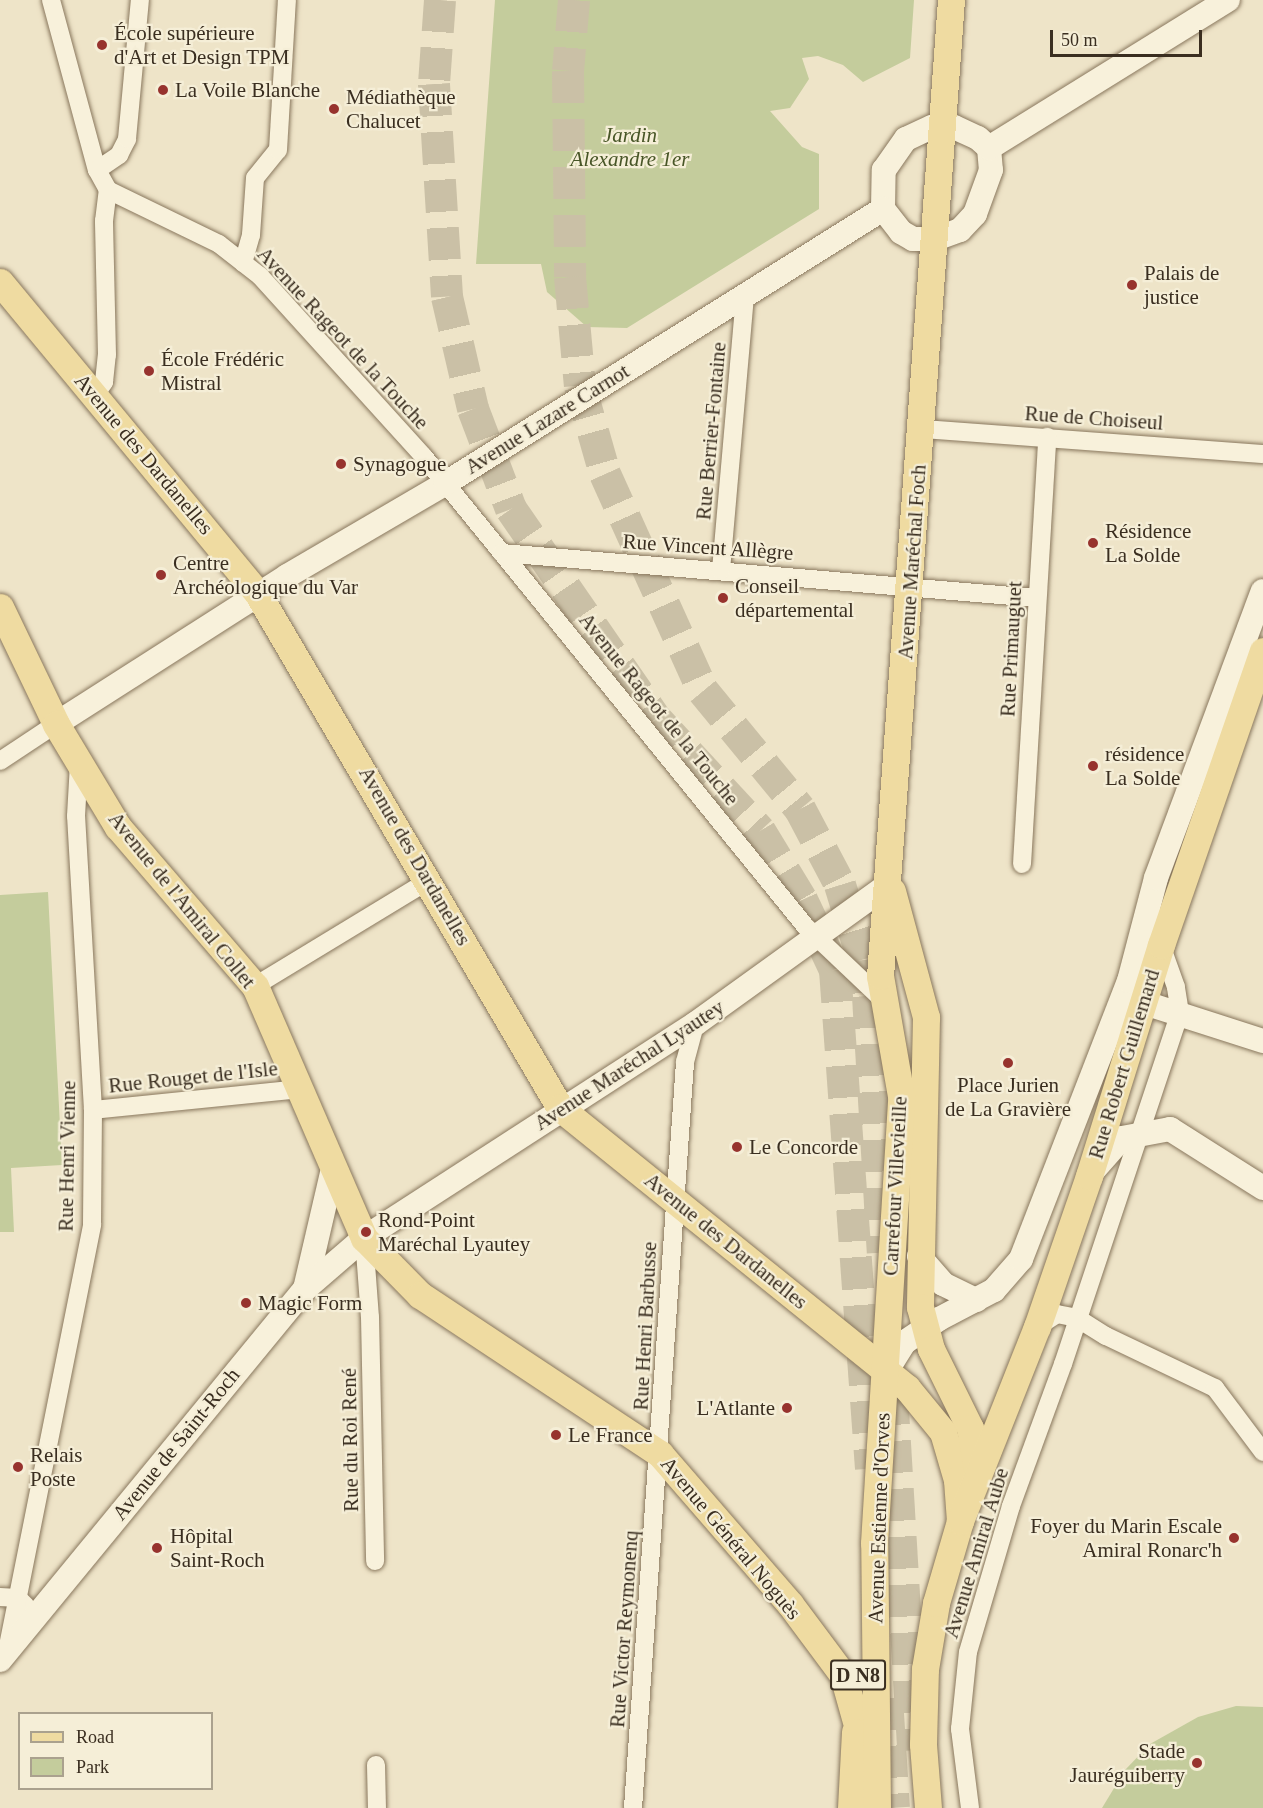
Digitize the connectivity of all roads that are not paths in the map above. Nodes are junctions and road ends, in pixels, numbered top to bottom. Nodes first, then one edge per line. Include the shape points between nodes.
1 (51, 0) edge
2 (140, 0) edge
3 (287, 0) edge
4 (951, 0) edge
5 (1228, 0) edge
6 (943, 127) junction
7 (989, 148) junction
8 (97, 170) junction
9 (108, 190) junction
10 (883, 209) junction
11 (935, 239) junction
12 (243, 263) junction
13 (0, 282) edge
14 (745, 295) junction
15 (95, 395) junction
16 (922, 429) junction
17 (1047, 437) junction
18 (1263, 454) edge
19 (446, 483) junction
20 (502, 553) junction
21 (721, 570) junction
22 (910, 585) junction
23 (1263, 591) edge
24 (258, 594) junction
25 (1036, 598) junction
26 (0, 607) edge
27 (1263, 651) edge
28 (56, 724) junction
29 (0, 761) edge
30 (79, 762) junction
31 (1022, 864) dead end
32 (429, 880) junction
33 (889, 884) junction
34 (818, 939) junction
35 (1161, 945) junction
36 (255, 986) junction
37 (885, 1002) junction
38 (1143, 1005) junction
39 (1180, 1013) junction
40 (1112, 1021) junction
41 (695, 1024) junction
42 (1263, 1041) edge
43 (298, 1089) junction
44 (560, 1108) junction
45 (93, 1110) junction
46 (1140, 1133) junction
47 (333, 1169) junction
48 (1089, 1176) junction
49 (1263, 1188) edge
50 (675, 1200) junction
51 (364, 1238) junction
52 (919, 1256) junction
53 (305, 1288) junction
54 (976, 1300) junction
55 (1077, 1318) junction
56 (1037, 1327) junction
57 (924, 1328) junction
58 (886, 1372) junction
59 (1263, 1452) edge
60 (660, 1454) junction
61 (978, 1474) junction
62 (960, 1521) junction
63 (874, 1543) junction
64 (375, 1561) dead end
65 (9, 1597) edge
66 (36, 1616) junction
67 (3, 1656) edge
68 (856, 1713) junction
69 (376, 1765) dead end
70 (378, 1808) edge
71 (633, 1808) edge
72 (851, 1808) edge
73 (876, 1808) edge
74 (928, 1808) edge
75 (970, 1808) edge

1 - 8 street
2 - 8 street via 127,139 119,155
3 - 12 street via 278,150 255,178 251,235
4 - 6 main road, Avenue Maréchal Foch
5 - 7 main road
6 - 7 main road via 965,130
6 - 10 main road via 921,130 893,152 884,170
6 - 11 main road, Avenue Maréchal Foch
7 - 11 main road via 988,185 975,214 960,230
8 - 9 street
9 - 12 street, Avenue Rageot de la Touche via 219,244
9 - 15 street via 107,356 104,382
10 - 11 main road via 901,232 913,239
10 - 14 main road, Avenue Lazare Carnot
11 - 16 main road, Avenue Maréchal Foch
12 - 19 street, Avenue Rageot de la Touche via 260,276
13 - 15 main road, Avenue des Dardanelles
14 - 19 main road, Avenue Lazare Carnot
14 - 21 street, Rue Berrier-Fontaine
15 - 24 main road, Avenue des Dardanelles
16 - 17 street, Rue de Choiseul
16 - 22 main road, Avenue Maréchal Foch
17 - 18 street, Rue de Choiseul
17 - 25 street, Rue Primauguet
19 - 20 street, Avenue Rageot de la Touche
19 - 24 main road, Avenue Lazare Carnot
20 - 21 street, Rue Vincent Allègre
20 - 34 street, Avenue Rageot de la Touche
21 - 22 street, Rue Vincent Allègre
22 - 25 street, Rue Vincent Allègre
22 - 33 main road, Avenue Maréchal Foch
23 - 40 main road, Rue Robert Guillemard via 1156,878 1129,981
24 - 28 main road, Avenue Lazare Carnot
24 - 32 main road, Avenue des Dardanelles
25 - 31 street, Rue Primauguet
26 - 28 main road, Avenue de l'Amiral Collet
27 - 35 main road, Rue Robert Guillemard
28 - 29 street
28 - 30 main road, Avenue de l'Amiral Collet
30 - 36 main road, Avenue de l'Amiral Collet via 118,827
30 - 45 street, Rue Henri Vienne via 76,816
32 - 36 street
32 - 44 main road, Avenue des Dardanelles
33 - 34 main road, Avenue Maréchal Lyautey
33 - 37 main road, Avenue Maréchal Foch via 880,976
33 - 52 main road, Carrefour Villevieille via 927,1017
34 - 37 street, Avenue Rageot de la Touche
34 - 41 main road, Avenue Maréchal Lyautey
35 - 38 main road, Rue Robert Guillemard
35 - 39 street via 1176,987
36 - 43 main road, Avenue de l'Amiral Collet
37 - 58 main road, Carrefour Villevieille via 901,1096
38 - 39 main road
38 - 40 main road
38 - 48 main road, Rue Robert Guillemard
39 - 42 main road
39 - 46 street
40 - 54 main road, Rue Robert Guillemard via 1021,1260 994,1290
41 - 44 main road, Avenue Maréchal Lyautey
41 - 50 street, Rue Henri Barbusse via 685,1062
43 - 45 street, Rue Rouget de l'Isle
43 - 47 main road, Avenue de l'Amiral Collet
44 - 50 main road, Avenue des Dardanelles
44 - 51 main road, Avenue Maréchal Lyautey
45 - 65 street, Rue Henri Vienne via 92,1224
46 - 48 main road via 1122,1138
46 - 49 main road via 1170,1130
46 - 55 street, Avenue Amiral Aube
47 - 51 main road
47 - 53 main road
48 - 56 main road, Rue Robert Guillemard
50 - 58 main road, Avenue des Dardanelles
50 - 60 street, Rue Henri Barbusse
51 - 53 main road, Avenue de Saint-Roch
51 - 60 main road, Avenue Général Noguès via 420,1295
51 - 64 street, Rue du Roi René via 370,1317
52 - 54 main road via 944,1284
52 - 57 main road, Carrefour Villevieille
53 - 66 main road, Avenue de Saint-Roch
54 - 57 main road, Rue Robert Guillemard
55 - 56 street via 1057,1314
55 - 59 street via 1215,1388
55 - 75 street, Avenue Amiral Aube via 1011,1506 968,1652 960,1729
56 - 61 main road, Rue Robert Guillemard
57 - 58 main road via 905,1342
57 - 61 main road, Carrefour Villevieille via 970,1428
58 - 62 main road via 907,1388 943,1432 957,1480
58 - 63 main road, Avenue Estienne d'Orves
60 - 68 main road, Avenue Général Noguès via 829,1654 843,1675
60 - 71 street, Rue Victor Reymonenq
61 - 62 main road
62 - 74 main road via 936,1603 925,1669 923,1744
63 - 68 main road, D N8 via 862,1590
63 - 73 main road, Avenue Estienne d'Orves
65 - 66 street
65 - 67 street, Rue Henri Vienne
66 - 67 main road, Avenue de Saint-Roch
68 - 72 main road, D N8
68 - 73 main road
69 - 70 street

